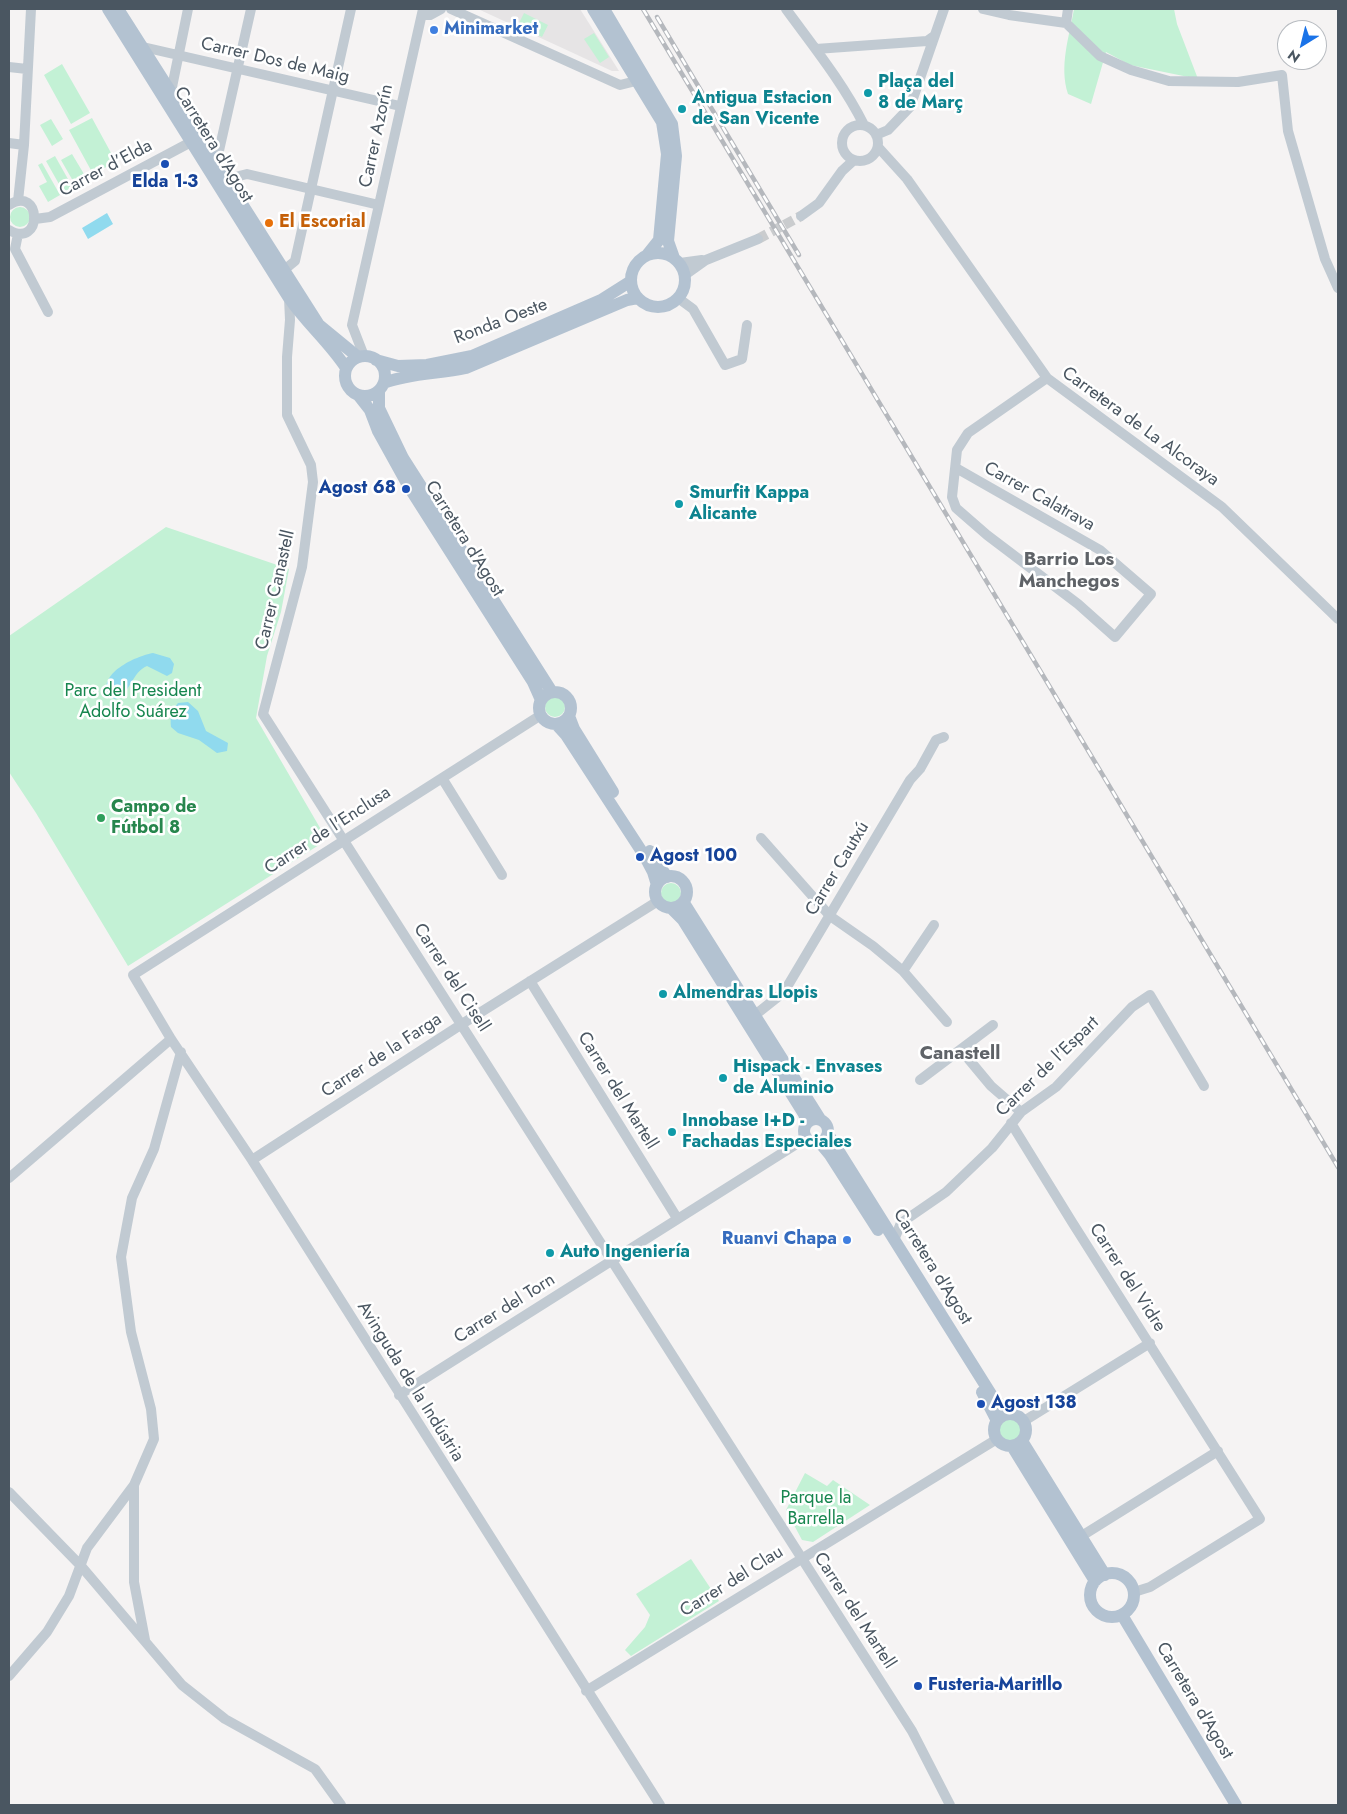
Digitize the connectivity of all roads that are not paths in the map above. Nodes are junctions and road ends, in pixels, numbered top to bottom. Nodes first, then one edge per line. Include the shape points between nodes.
1 (108, 9) edge
2 (118, 9) edge
3 (188, 9) edge
4 (251, 9) edge
5 (351, 9) edge
6 (441, 9) edge
7 (452, 9) edge
8 (593, 9) edge
9 (604, 9) edge
10 (786, 9) edge
11 (944, 9) edge
12 (983, 9) edge
13 (1068, 9) edge
14 (32, 12) edge
15 (422, 12) edge
16 (1009, 12) edge
17 (1066, 23) junction
18 (934, 36) junction
19 (143, 47) junction
20 (816, 49) junction
21 (180, 55) junction
22 (9, 67) edge
23 (27, 68) junction
24 (237, 69) junction
25 (636, 81) junction
26 (332, 91) junction
27 (171, 92) junction
28 (852, 104) junction
29 (400, 106) junction
30 (864, 125) junction
31 (852, 126) junction
32 (876, 135) junction
33 (195, 139) junction
34 (9, 144) edge
35 (24, 145) junction
36 (878, 146) junction
37 (850, 158) junction
38 (871, 158) junction
39 (216, 164) junction
40 (894, 167) junction
41 (230, 185) junction
42 (310, 189) junction
43 (14, 203) edge
44 (379, 205) junction
45 (801, 216) tunnel mouth
46 (35, 219) junction
47 (13, 232) edge
48 (758, 239) tunnel mouth
49 (647, 255) junction
50 (680, 266) junction
51 (284, 270) junction
52 (631, 281) junction
53 (1338, 288) edge
54 (289, 298) junction
55 (638, 298) junction
56 (678, 298) junction
57 (48, 312) dead end
58 (747, 325) dead end
59 (366, 358) junction
60 (346, 368) junction
61 (1047, 378) junction
62 (382, 387) junction
63 (359, 396) junction
64 (956, 468) junction
65 (1338, 619) edge
66 (552, 692) junction
67 (541, 700) junction
68 (262, 714) joint
69 (541, 716) junction
70 (569, 716) junction
71 (556, 724) junction
72 (944, 737) dead end
73 (442, 778) junction
74 (761, 838) dead end
75 (345, 840) junction
76 (502, 875) dead end
77 (662, 881) junction
78 (658, 901) junction
79 (684, 902) junction
80 (672, 909) junction
81 (830, 916) junction
82 (934, 925) dead end
83 (903, 972) junction
84 (134, 975) joint
85 (530, 981) junction
86 (755, 1015) junction
87 (947, 1022) dead end
88 (462, 1024) junction
89 (993, 1026) dead end
90 (171, 1039) junction
91 (961, 1050) junction
92 (181, 1052) junction
93 (920, 1080) dead end
94 (1204, 1086) dead end
95 (1021, 1112) junction
96 (820, 1119) junction
97 (807, 1122) junction
98 (1011, 1122) junction
99 (806, 1138) junction
100 (824, 1139) junction
101 (252, 1160) junction
102 (9, 1178) edge
103 (677, 1218) junction
104 (882, 1220) junction
105 (901, 1223) junction
106 (894, 1240) junction
107 (611, 1262) junction
108 (1150, 1343) junction
109 (398, 1395) junction
110 (1010, 1414) junction
111 (997, 1421) junction
112 (1024, 1422) junction
113 (997, 1439) junction
114 (1017, 1444) junction
115 (1218, 1451) junction
116 (134, 1485) junction
117 (9, 1492) edge
118 (1080, 1537) junction
119 (801, 1558) junction
120 (81, 1566) junction
121 (1100, 1578) junction
122 (1134, 1592) junction
123 (1122, 1614) junction
124 (145, 1640) junction
125 (9, 1676) edge
126 (586, 1691) junction
127 (341, 1805) edge
128 (660, 1805) edge
129 (950, 1805) edge
130 (1236, 1805) edge

1 - 33 main road, Carretera d'Agost
2 - 19 main road, Carretera d'Agost
3 - 21 street
4 - 24 street
5 - 26 street
6 - 15 street via 430,15
7 - 25 street via 620,85
8 - 25 main road
9 - 50 main road via 672,124 675,148 668,241
10 - 20 street
11 - 18 street
12 - 16 street
13 - 17 street
14 - 23 street
15 - 29 street, Carrer Azorín
16 - 17 street
17 - 53 street via 1100,56 1131,70 1169,81 1238,82 1282,75 1288,131 1326,259
18 - 20 street via 927,41
18 - 32 street via 910,107 888,130
19 - 21 street, Carrer Dos de Maig
19 - 27 main road, Carretera d'Agost
20 - 28 street
21 - 24 street, Carrer Dos de Maig
21 - 27 street
22 - 23 street
23 - 35 street
24 - 26 street, Carrer Dos de Maig
24 - 39 street
25 - 49 main road via 662,122 667,154 659,240
26 - 29 street, Carrer Dos de Maig
26 - 42 street
27 - 33 main road, Carretera d'Agost
28 - 30 street
28 - 31 street
29 - 44 street, Carrer Azorín
30 - 31 street
30 - 32 street
31 - 37 street via 842,141
32 - 36 street
33 - 39 main road, Carretera d'Agost
33 - 46 street, Carrer d’Elda via 50,217
33 - 54 main road, Carretera d'Agost
34 - 35 street
35 - 43 street
36 - 38 street
36 - 40 street, Carretera de La Alcoraya
37 - 38 street via 861,162
37 - 45 street via 819,203
38 - 40 street, Carretera de La Alcoraya
39 - 41 main road, Carretera d'Agost
40 - 61 street, Carretera de La Alcoraya via 908,179
41 - 42 street via 239,176 247,174
41 - 51 main road, Carretera d'Agost
42 - 44 street
42 - 51 street via 295,261
43 - 46 street via 29,204
44 - 59 street, Carrer Azorín via 352,325
46 - 47 street via 30,230
47 - 57 street via 15,249
48 - 50 street via 706,260
49 - 50 main road via 663,253
49 - 52 main road via 637,263
50 - 56 main road via 684,287
51 - 59 main road, Carretera d'Agost via 319,325
52 - 55 main road
52 - 59 main road, Ronda Oeste via 601,300 472,356 398,366
54 - 60 main road, Carretera d'Agost via 333,348
54 - 68 street, Carrer Canastell via 287,415 311,465 313,482 302,568
55 - 56 main road via 657,307 666,306
55 - 62 main road, Ronda Oeste via 466,368 399,378
56 - 58 street via 693,309 725,365 742,360
59 - 60 main road via 351,361
59 - 62 main road via 384,370
60 - 63 main road via 346,385
61 - 64 street via 968,433 957,450
61 - 65 street, Carretera de La Alcoraya via 1222,507
62 - 63 main road via 370,396
62 - 66 main road, Carretera d'Agost via 379,408 403,458
63 - 67 main road, Carretera d'Agost via 370,410 392,458 533,682
64 - 64 street, Carrer Calatrava via 1100,550 1151,594 1115,637 956,508 952,497
66 - 67 main road
66 - 70 main road via 562,693 570,700
67 - 69 main road
68 - 75 street, Carrer del Cisell
69 - 71 main road
69 - 73 street, Carrer de l'Enclusa
70 - 71 main road
70 - 77 main road
71 - 77 main road
72 - 81 street, Carrer Cautxú via 936,740 910,780
73 - 75 street, Carrer de l'Enclusa
73 - 76 street
74 - 81 street
75 - 84 street, Carrer de l'Enclusa
75 - 88 street, Carrer del Cisell
77 - 78 main road via 656,896
77 - 79 main road via 677,878 685,884 688,893
78 - 80 main road
78 - 85 street, Carrer de la Farga
79 - 80 main road
79 - 86 main road
80 - 97 main road via 683,920
81 - 83 street
81 - 86 street, Carrer Cautxú via 784,992
82 - 83 street
83 - 87 street
84 - 90 street, Avinguda de la Indústria
85 - 88 street, Carrer de la Farga
85 - 103 street, Carrer del Martell
86 - 96 main road
88 - 101 street, Carrer de la Farga
88 - 107 street, Carrer del Cisell
89 - 91 street
90 - 92 street, Avinguda de la Indústria
90 - 102 street
91 - 93 street
91 - 95 street via 991,1086
92 - 101 street, Avinguda de la Indústria
92 - 116 street via 154,1149 132,1198 121,1257 131,1332 151,1409 154,1439
94 - 95 street, Carrer de l'Espart via 1150,995 1132,1007 1056,1087
95 - 98 street, Carrer de l'Espart
96 - 97 main road
96 - 100 main road via 827,1125
97 - 99 main road
98 - 105 street, Carrer de l'Espart via 992,1148 946,1192
98 - 108 street, Carrer del Vidre
99 - 100 main road via 810,1142
99 - 103 street, Carrer del Torn
100 - 104 main road, Carretera d'Agost
100 - 111 main road, Carretera d'Agost via 830,1154 989,1403
101 - 109 street, Avinguda de la Indústria
103 - 107 street, Carrer del Torn
104 - 105 street
104 - 106 main road, Carretera d'Agost
105 - 106 street
106 - 110 main road, Carretera d'Agost via 994,1399
107 - 109 street, Carrer del Torn
107 - 119 street, Carrer del Martell
108 - 112 street
108 - 115 street, Carrer del Vidre
109 - 126 street, Avinguda de la Indústria
110 - 111 main road
110 - 112 main road
111 - 113 main road via 994,1432
112 - 114 main road via 1026,1434
113 - 114 main road via 1004,1445
113 - 119 street, Carrer del Clau
114 - 118 main road
114 - 121 main road
115 - 118 street
115 - 122 street, Carrer del Vidre via 1260,1519 1150,1587
116 - 120 street via 87,1548
116 - 124 street via 134,1582
117 - 120 street
118 - 121 main road
119 - 126 street, Carrer del Clau
119 - 129 street, Carrer del Martell via 912,1731
120 - 124 street
120 - 125 street via 69,1596 47,1632
121 - 122 main road via 1116,1574 1126,1578
121 - 123 main road via 1090,1594 1095,1609 1105,1616
122 - 123 main road via 1130,1607
123 - 130 main road, Carretera d'Agost
124 - 127 street via 182,1685 225,1719 315,1769
126 - 128 street, Avinguda de la Indústria

